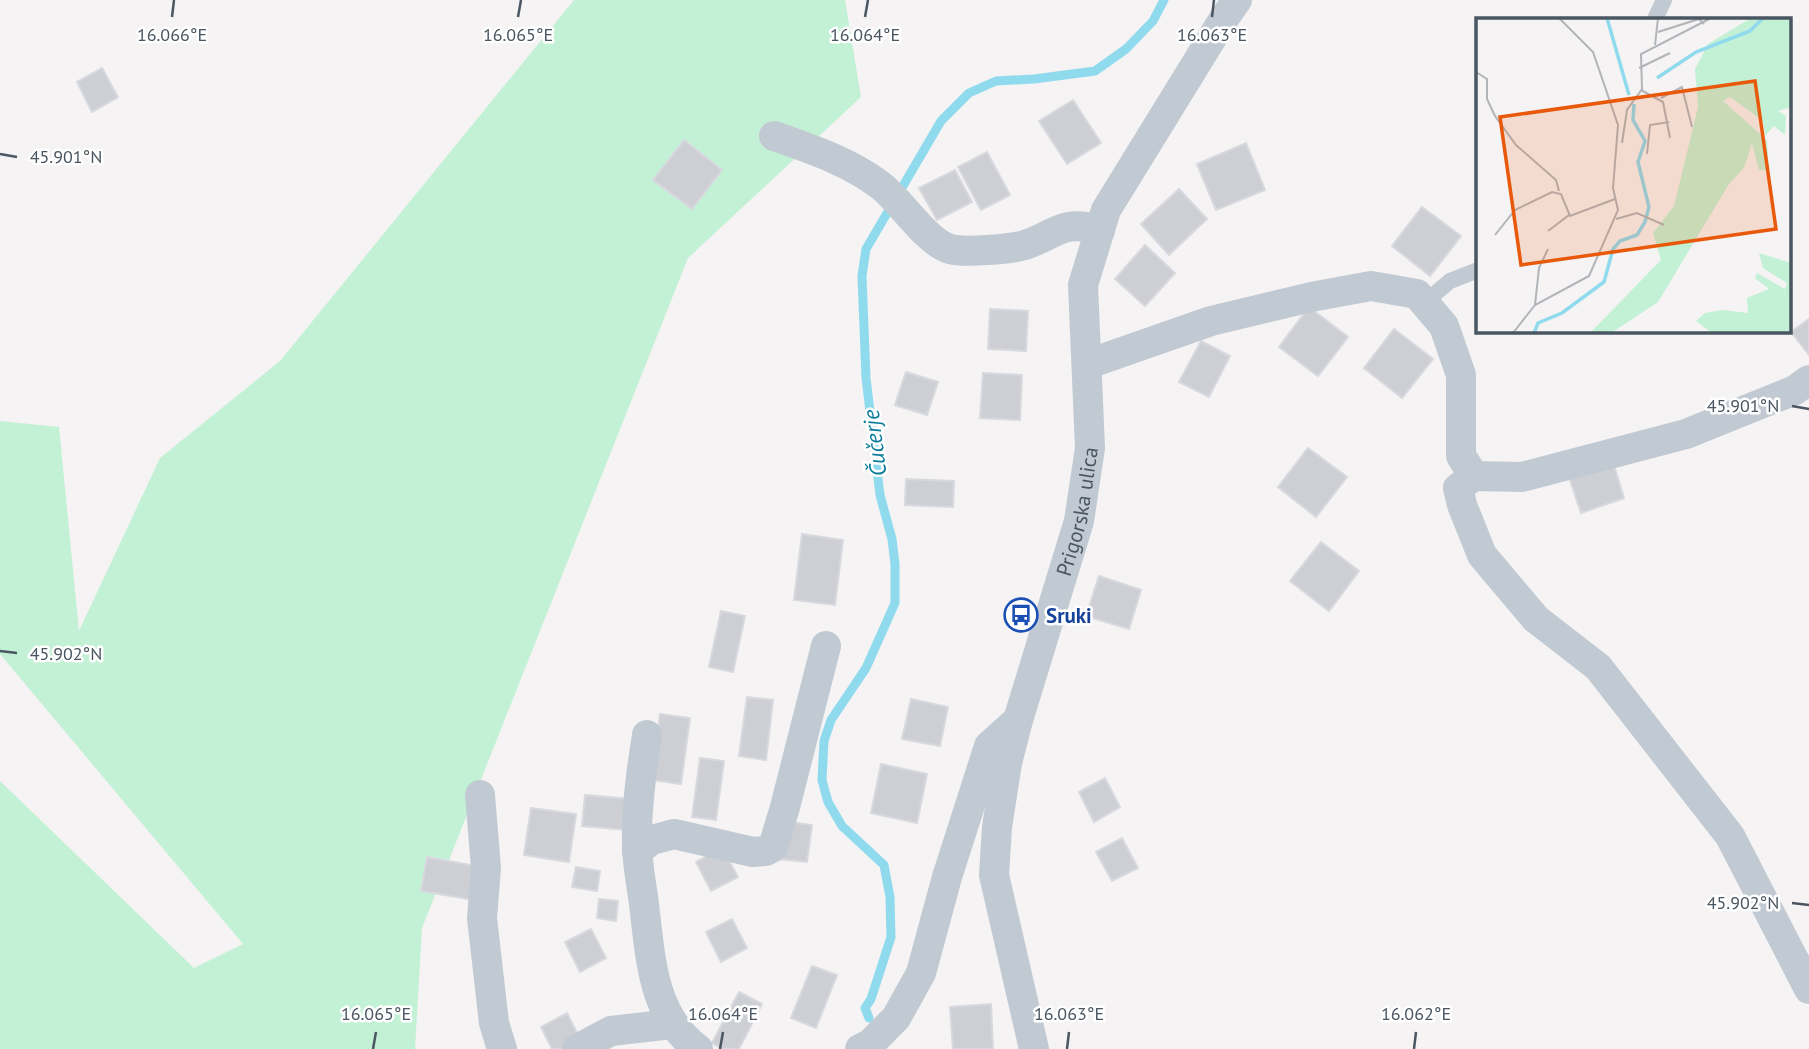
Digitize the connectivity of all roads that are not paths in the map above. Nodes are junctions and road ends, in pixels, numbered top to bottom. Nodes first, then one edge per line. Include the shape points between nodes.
1 (1237, 0) edge
2 (1664, 0) edge
3 (1655, 18) edge
4 (774, 136) dead end
5 (1100, 230) junction
6 (1476, 271) edge
7 (1424, 303) junction
8 (1088, 364) junction
9 (1809, 380) edge
10 (1474, 476) junction
11 (826, 646) dead end
12 (1018, 720) junction
13 (647, 735) dead end
14 (480, 795) dead end
15 (637, 851) junction
16 (1809, 989) edge
17 (672, 1024) junction
18 (502, 1049) edge
19 (577, 1049) edge
20 (698, 1049) edge
21 (860, 1049) edge
22 (1034, 1049) edge

1 - 5 street, Prigorska ulica via 1132,165
2 - 3 lane
4 - 5 street via 831,156 864,175 902,205 925,233 952,250 1023,246 1069,226
5 - 8 street, Prigorska ulica via 1083,285
6 - 7 lane via 1450,281
7 - 8 street via 1417,294 1359,288 1211,321
7 - 10 street via 1444,326 1461,375 1461,456
8 - 12 street, Prigorska ulica via 1090,448 1079,521
9 - 10 street via 1795,390 1686,433 1522,477
10 - 16 street via 1458,488 1482,555 1536,619 1598,667 1730,836
11 - 15 street via 773,846 753,852 674,834 652,839
12 - 21 street via 989,746 921,973 896,1018
12 - 22 street, Prigorska ulica via 999,814 994,875
13 - 15 street
14 - 18 street via 486,868 482,918 494,1023
15 - 17 street via 659,998
17 - 19 street via 611,1031
17 - 20 street

